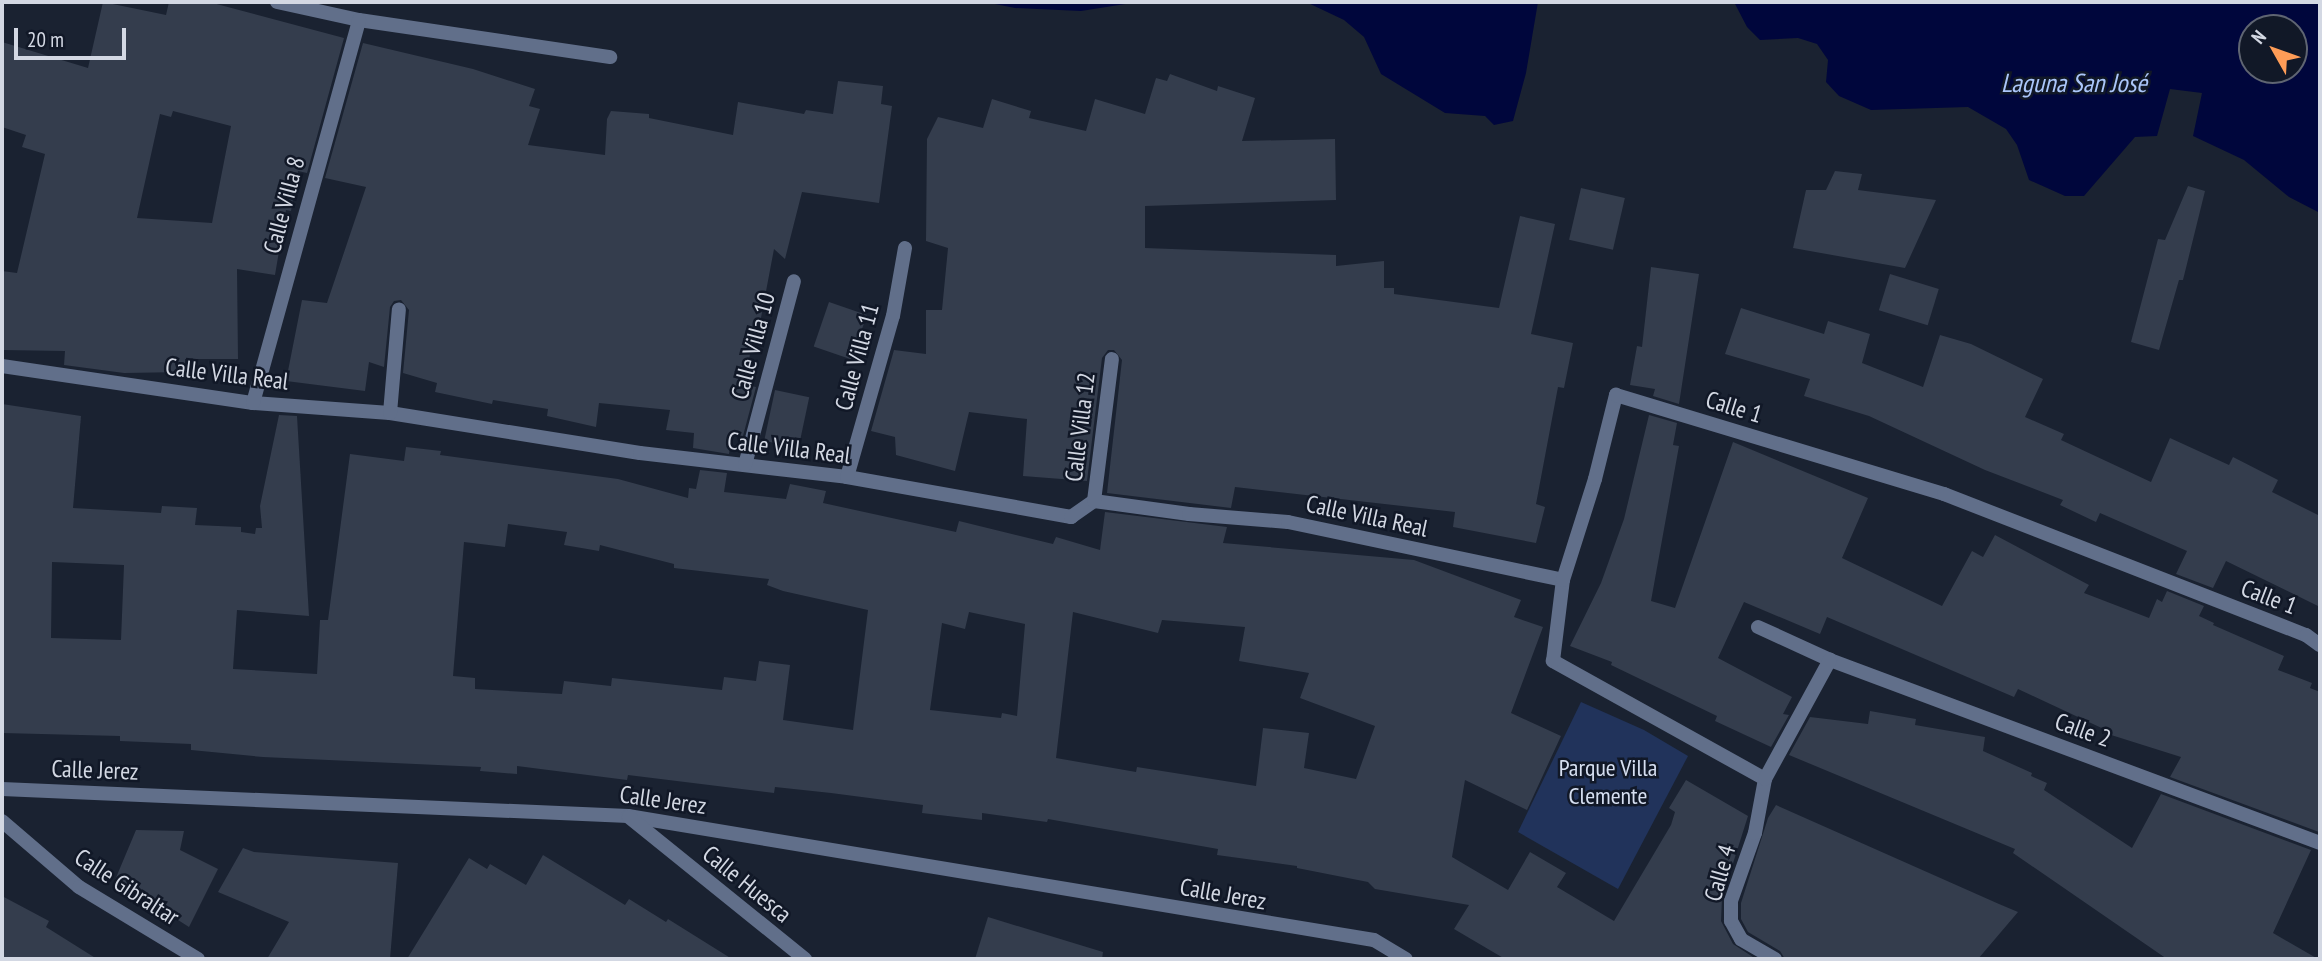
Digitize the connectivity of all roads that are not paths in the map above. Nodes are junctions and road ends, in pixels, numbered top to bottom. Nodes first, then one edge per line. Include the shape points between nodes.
1 (277, 2) edge
2 (359, 20) junction
3 (610, 57) dead end
4 (905, 248) dead end
5 (794, 281) dead end
6 (399, 309) dead end
7 (1112, 359) dead end
8 (2, 366) edge
9 (253, 403) junction
10 (390, 413) junction
11 (745, 465) junction
12 (847, 477) junction
13 (1094, 501) junction
14 (1563, 580) junction
15 (1758, 627) dead end
16 (2320, 645) edge
17 (1830, 660) junction
18 (1765, 779) junction
19 (2, 789) edge
20 (628, 816) junction
21 (2, 821) edge
22 (2320, 843) edge
23 (198, 959) edge
24 (805, 959) edge
25 (1406, 959) edge
26 (1775, 959) edge

1 - 2 street
2 - 3 street
2 - 9 street, Calle Villa 8
4 - 12 street, Calle Villa 11 via 893,316
5 - 11 street, Calle Villa 10
6 - 10 street
7 - 13 street, Calle Villa 12
8 - 9 street, Calle Villa Real
9 - 10 street, Calle Villa Real
10 - 11 street, Calle Villa Real
11 - 12 street, Calle Villa Real
12 - 13 street, Calle Villa Real via 1071,517
13 - 14 street, Calle Villa Real via 1288,522
14 - 16 street, Calle 1 via 1616,396 1944,494 2306,635
14 - 18 street, Calle 1 via 1553,661
15 - 17 street, Calle 2
17 - 18 street
17 - 22 street, Calle 2
18 - 26 street, Calle 4 via 1755,833 1731,901 1731,921 1741,939
19 - 20 street, Calle Jerez
20 - 24 street, Calle Huesca
20 - 25 street, Calle Jerez via 1374,940
21 - 23 street, Calle Gibraltar via 79,887

